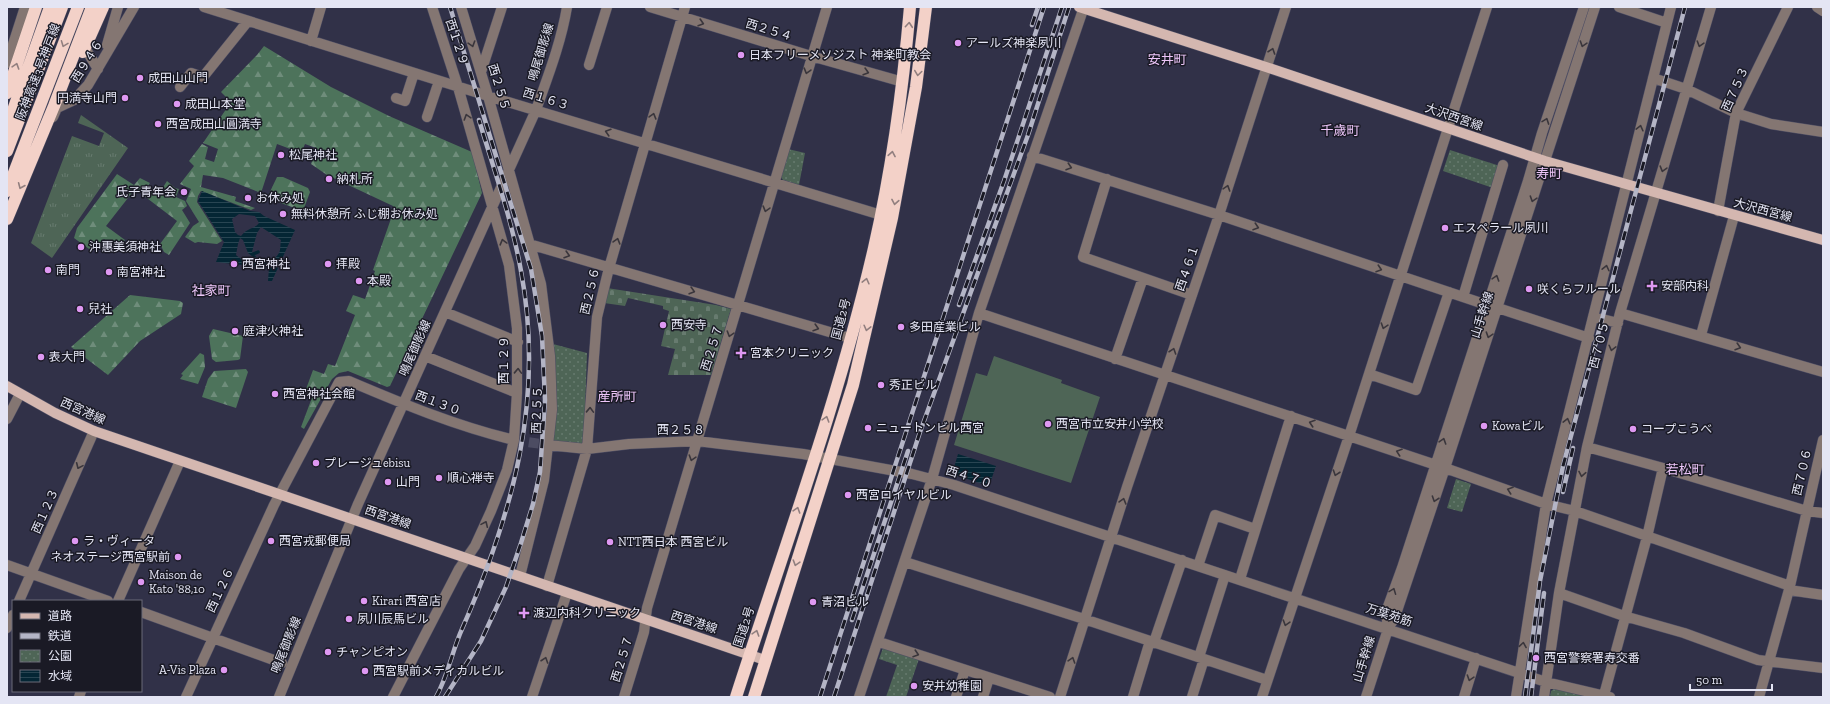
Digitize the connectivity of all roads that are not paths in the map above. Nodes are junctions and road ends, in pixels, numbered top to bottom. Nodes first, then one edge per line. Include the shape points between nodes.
1 (25, 7) edge
2 (36, 7) edge
3 (50, 7) edge
4 (62, 7) edge
5 (78, 7) edge
6 (92, 7) edge
7 (103, 7) edge
8 (118, 7) edge
9 (134, 7) edge
10 (204, 7) edge
11 (321, 7) edge
12 (432, 7) edge
13 (461, 7) edge
14 (502, 7) edge
15 (567, 7) edge
16 (607, 7) edge
17 (650, 7) edge
18 (684, 7) edge
19 (827, 7) edge
20 (910, 7) edge
21 (926, 7) edge
22 (1082, 7) edge
23 (1286, 7) edge
24 (1487, 7) edge
25 (1584, 7) edge
26 (1595, 7) edge
27 (1619, 7) edge
28 (1671, 7) edge
29 (1712, 7) edge
30 (1788, 7) edge
31 (1817, 7) edge
32 (1823, 10) edge
33 (237, 12) edge
34 (681, 17) junction
35 (248, 21) junction
36 (1667, 23) junction
37 (311, 41) junction
38 (85, 48) junction
39 (811, 56) junction
40 (103, 59) junction
41 (7, 63) edge
42 (589, 65) dead end
43 (1266, 67) junction
44 (98, 69) junction
45 (481, 72) junction
46 (414, 73) junction
47 (1653, 78) junction
48 (439, 81) junction
49 (903, 82) junction
50 (180, 87) dead end
51 (458, 87) junction
52 (1686, 89) junction
53 (7, 93) edge
54 (488, 96) junction
55 (396, 98) dead end
56 (57, 108) junction
57 (536, 110) junction
58 (1736, 113) junction
59 (427, 118) dead end
60 (7, 127) edge
61 (1447, 128) junction
62 (1823, 132) edge
63 (645, 143) junction
64 (7, 151) edge
65 (1032, 156) junction
66 (1534, 158) junction
67 (31, 162) junction
68 (1545, 162) junction
69 (1503, 165) dead end
70 (508, 168) junction
71 (1107, 180) junction
72 (774, 183) junction
73 (1626, 185) junction
74 (7, 191) edge
75 (1656, 194) junction
76 (493, 204) junction
77 (1718, 211) junction
78 (881, 214) junction
79 (1219, 215) junction
80 (1734, 216) junction
81 (7, 219) edge
82 (1823, 240) edge
83 (529, 244) junction
84 (609, 268) junction
85 (1400, 276) junction
86 (1143, 278) junction
87 (1449, 292) junction
88 (1192, 295) junction
89 (1463, 297) junction
90 (739, 304) junction
91 (1488, 305) junction
92 (1498, 308) junction
93 (445, 312) junction
94 (979, 313) junction
95 (1594, 317) junction
96 (1619, 318) junction
97 (1701, 335) junction
98 (850, 338) junction
99 (1589, 338) junction
100 (518, 342) junction
101 (425, 356) junction
102 (1115, 358) junction
103 (1823, 372) edge
104 (1369, 374) junction
105 (1164, 375) junction
106 (7, 386) edge
107 (517, 393) junction
108 (20, 394) junction
109 (403, 404) junction
110 (1291, 416) junction
111 (7, 419) edge
112 (94, 431) junction
113 (1349, 436) junction
114 (514, 440) junction
115 (1823, 440) edge
116 (697, 441) junction
117 (548, 445) junction
118 (1587, 447) junction
119 (587, 449) junction
120 (814, 457) junction
121 (829, 460) junction
122 (180, 461) junction
123 (1440, 466) junction
124 (1663, 468) junction
125 (932, 479) junction
126 (279, 495) junction
127 (1546, 504) junction
128 (1575, 511) junction
129 (1807, 511) junction
130 (1823, 513) edge
131 (352, 519) junction
132 (1255, 529) junction
133 (1647, 537) junction
134 (1112, 538) junction
135 (467, 558) junction
136 (1182, 560) junction
137 (905, 562) junction
138 (7, 565) edge
139 (1198, 566) junction
140 (31, 574) junction
141 (1224, 575) junction
142 (520, 576) junction
143 (1240, 579) junction
144 (547, 586) junction
145 (1789, 588) junction
146 (567, 593) junction
147 (1559, 594) junction
148 (1823, 595) edge
149 (1294, 598) junction
150 (19, 600) edge
151 (105, 600) edge
152 (118, 600) edge
153 (142, 612) edge
154 (1624, 616) junction
155 (12, 617) edge
156 (1084, 619) junction
157 (645, 620) junction
158 (7, 628) edge
159 (1388, 628) junction
160 (212, 637) junction
161 (879, 642) junction
162 (1152, 642) junction
163 (750, 655) junction
164 (1201, 658) junction
165 (1476, 658) junction
166 (766, 660) junction
167 (1769, 661) junction
168 (282, 663) dead end
169 (1823, 668) edge
170 (965, 670) junction
171 (1519, 672) junction
172 (989, 678) junction
173 (1267, 680) junction
174 (1546, 682) junction
175 (1607, 696) edge
176 (186, 697) edge
177 (279, 697) edge
178 (393, 697) edge
179 (532, 697) edge
180 (624, 697) edge
181 (736, 697) edge
182 (754, 697) edge
183 (860, 697) edge
184 (956, 697) edge
185 (983, 697) edge
186 (1050, 697) edge
187 (1060, 697) edge
188 (1133, 697) edge
189 (1192, 697) edge
190 (1262, 697) edge
191 (1366, 697) edge
192 (1464, 697) edge
193 (1516, 697) edge
194 (1544, 697) edge
195 (1759, 697) edge

1 - 41 street
53 -> 2 highway
3 - 60 highway
4 - 64 highway, 阪神高速3号神戸線
5 -> 74 highway, 阪神高速3号神戸線
6 - 67 highway
7 - 38 highway
8 - 40 street
9 - 40 street, 西９４６
10 - 33 street, 西１６３
11 - 37 street
12 - 51 street, 西１２９
13 -> 45 street, 西２５５
14 - 45 street
15 - 57 street, 鳴尾御影線 via 551,70
16 - 42 street
17 - 34 street, 西２５４
18 - 34 street, 西２５６
19 - 39 street, 西２５７
49 -> 20 highway, 国道2号
21 -> 121 highway via 916,87 886,253 853,385
22 - 43 main road, 大沢西宮線
22 - 65 street
43 -> 23 street, 西４６１
24 - 61 street
66 -> 25 street, 山手幹線
26 -> 68 street, 山手幹線
27 - 36 street
28 - 36 street
29 -> 52 street, 西７０５
30 - 58 street, 西７５３
31 - 32 street
33 - 35 street, 西１６３
34 -> 39 street, 西２５４
63 -> 34 street, 西２５６
35 - 37 street, 西１６３
35 - 50 street via 203,77 190,73
36 - 47 street
37 - 46 street, 西１６３
38 - 44 street
38 - 56 highway
39 -> 49 street, 西２５４
39 -> 72 street, 西２５７
40 - 44 street, 西９４６
43 - 61 main road, 大沢西宮線
79 -> 43 street, 西４６１
44 - 56 street, 西９４６ via 82,93
45 - 54 street, 西２５５
46 - 48 street, 西１６３
46 - 55 street via 405,101
47 - 52 street
73 -> 47 street
48 - 51 street, 西１６３
48 - 59 street
78 -> 49 highway, 国道2号
51 - 54 street, 西１６３
76 -> 51 street, 西１２９
52 - 58 street
52 -> 75 street, 西７０５
54 - 57 street, 西１６３
54 - 70 street, 西２５５
56 - 67 street
63 -> 57 street, 西１６３
57 - 70 street, 鳴尾御影線
58 - 62 street via 1770,124
58 - 77 street, 西７５３
61 - 66 main road, 大沢西宮線
61 - 85 street
63 - 72 street, 西１６３
84 -> 63 street, 西２５６
65 -> 71 street
65 - 94 street
66 - 68 main road, 大沢西宮線
91 -> 66 street, 山手幹線
67 -> 81 highway
68 - 73 main road, 大沢西宮線
68 -> 92 street, 山手幹線
69 - 89 street
70 - 76 street, 鳴尾御影線
70 - 83 street, 西２５５
71 - 79 street
71 - 86 street via 1083,257
72 - 78 street, 西１６３
72 -> 90 street, 西２５７
73 - 75 main road, 大沢西宮線
95 -> 73 street
75 - 77 main road, 大沢西宮線
75 - 96 street, 西７０５
76 - 93 street, 鳴尾御影線
100 -> 76 street, 西１２９ via 509,265
77 - 80 main road, 大沢西宮線
98 -> 78 highway, 国道2号
79 -> 85 street
79 - 88 street, 西４６１
80 - 82 main road, 大沢西宮線
80 - 97 street
83 -> 84 street
83 - 117 street, 西２５５ via 541,284 549,350 552,410
84 -> 90 street
119 -> 84 street, 西２５６ via 597,317
85 - 87 street
85 -> 104 street
86 - 88 street
86 - 102 street
87 - 89 street
87 - 104 street via 1416,390
105 -> 88 street, 西４６１
89 - 91 street
90 -> 98 street
90 -> 116 street, 西２５７
123 -> 91 street, 山手幹線
92 - 99 street
92 -> 123 street, 山手幹線
93 - 100 street
93 - 101 street, 鳴尾御影線
94 - 102 street
94 - 125 street
95 - 96 street
95 - 99 street
96 - 97 street
96 -> 118 street, 西７０５
97 -> 103 street
120 -> 98 highway, 国道2号
127 -> 99 street
107 -> 100 street, 西１２９
101 - 107 street
101 - 109 street, 鳴尾御影線
102 - 105 street
104 - 113 street
105 - 110 street
134 -> 105 street, 西４６１
106 - 108 main road, 西宮港線
107 - 114 street, 西１２９
108 - 111 street
108 - 112 main road, 西宮港線
109 - 114 street, 西１３０ via 474,430
109 - 126 street, 西１３０ via 349,381 339,382
109 - 131 street, 鳴尾御影線
113 -> 110 street
110 - 132 street
112 - 122 main road, 西宮港線
112 -> 140 street, 西１２３
123 -> 113 street
113 -> 149 street
135 -> 114 street, 西１２９ via 475,546 507,470
115 - 129 street, 西７０６
116 - 119 street, 西２５８
116 - 120 street, 西２５８
116 -> 157 street, 西２５７
117 - 119 street, 西２５８
117 - 142 street, 西２５５ via 544,480
118 - 124 street
118 -> 128 street, 西７０５
119 - 144 street, 西２５６
120 - 121 street, 西４７０
163 -> 120 highway, 国道2号
121 - 125 street, 西４７０
121 -> 166 highway
122 - 126 main road, 西宮港線
122 - 152 street
127 -> 123 street
123 - 159 street, 山手幹線 via 1386,612
124 - 129 street
124 - 133 street
125 - 134 street, 西４７０
125 - 137 street
126 - 131 main road, 西宮港線
126 - 160 street, 西１２６
127 - 128 street
171 -> 127 street
128 - 133 street
128 - 147 street, 西７０５
129 - 130 street
129 - 145 street, 西７０６
131 - 135 main road, 西宮港線
131 - 177 street, 鳴尾御影線
132 - 139 street via 1215,515
132 - 143 street
133 - 145 street
133 - 154 street
134 - 136 street, 西４７０
134 - 156 street, 西４６１
135 - 142 main road, 西宮港線
135 - 178 street, 西１２９
136 - 139 street, 西４７０
136 - 162 street
137 - 156 street
137 - 161 street
138 - 140 street
139 - 141 street, 万葉苑筋
140 - 150 street, 西１２３
140 - 151 street
141 - 143 street, 万葉苑筋
141 - 164 street
142 - 144 main road, 西宮港線
143 - 149 street, 万葉苑筋
144 - 146 main road, 西宮港線
145 - 148 street
145 - 167 street, 西７０６
146 - 157 main road, 西宮港線
179 -> 146 street
147 - 154 street
147 - 174 street, 西７０５
149 - 159 street, 万葉苑筋
149 -> 173 street
153 - 160 street
154 - 167 street via 1684,633 1758,660
154 - 175 street
155 - 158 street
156 - 162 street
187 -> 156 street, 西４６１
157 - 163 main road, 西宮港線
157 - 180 street, 西２５７ via 644,632
159 - 165 street, 万葉苑筋
159 - 191 street, 山手幹線
160 - 168 street
160 - 176 street, 西１２６
161 -> 170 street
161 - 183 street
162 - 164 street
162 - 188 street
163 - 166 main road, 西宮港線
163 - 181 highway, 国道2号
164 - 173 street
164 - 189 street
165 - 171 street, 万葉苑筋
165 -> 192 street
166 - 182 highway
167 - 169 street
167 - 195 street, 西７０６
170 - 172 street
170 - 184 street
171 - 174 street, 万葉苑筋
171 - 193 street
172 - 185 street
172 - 186 street
173 - 190 street
174 - 175 street, 万葉苑筋
174 - 194 street, 西７０５

